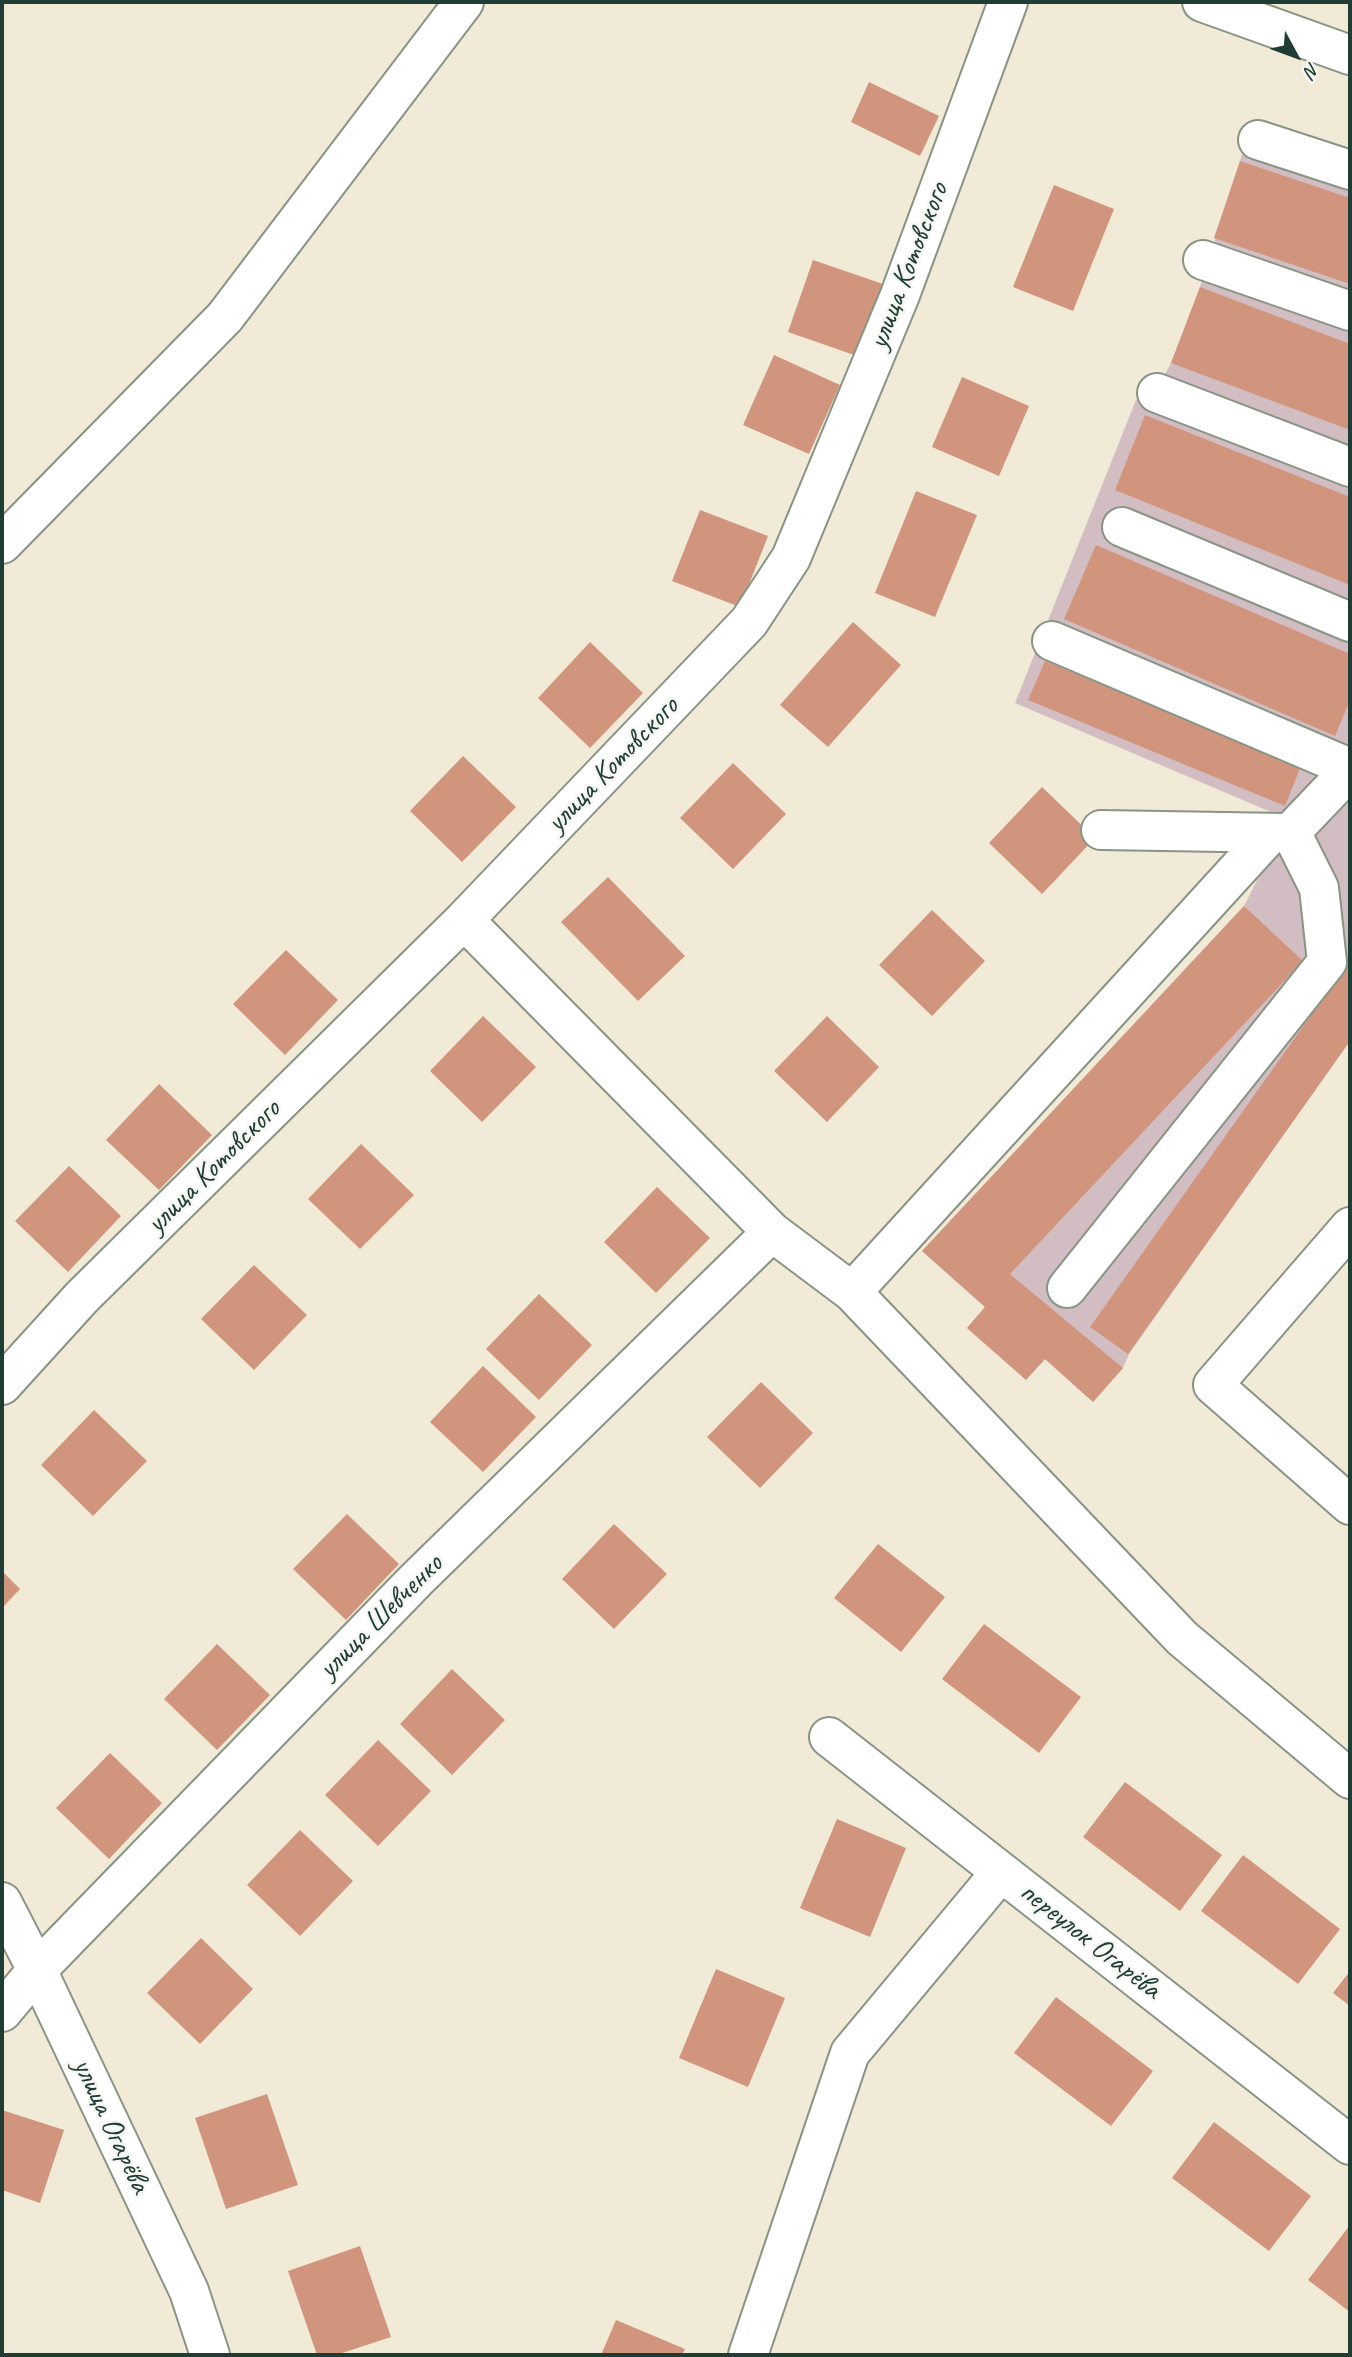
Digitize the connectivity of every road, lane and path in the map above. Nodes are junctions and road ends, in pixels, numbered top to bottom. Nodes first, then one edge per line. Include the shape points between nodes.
1 (464, 2) edge
2 (1008, 2) edge
3 (1202, 2) edge
4 (1350, 55) edge
5 (1258, 140) dead end
6 (1350, 170) edge
7 (1203, 260) dead end
8 (1350, 311) edge
9 (1157, 393) dead end
10 (1350, 467) edge
11 (1122, 527) dead end
12 (2, 544) edge
13 (1350, 622) edge
14 (1052, 641) dead end
15 (1350, 769) edge
16 (1101, 830) dead end
17 (1281, 832) junction
18 (464, 920) junction
19 (1350, 1227) edge
20 (772, 1232) junction
21 (1067, 1289) dead end
22 (852, 1292) junction
23 (2, 1385) edge
24 (1350, 1505) edge
25 (829, 1737) dead end
26 (1350, 1779) edge
27 (1001, 1872) junction
28 (2, 1902) edge
29 (37, 1970) junction
30 (2, 2012) edge
31 (1350, 2145) edge
32 (209, 2355) edge
33 (748, 2355) edge

1 - 12 street via 225,317
2 - 18 street, улица Котовского via 900,295 791,558 749,622
3 - 4 street
5 - 6 street
7 - 8 street
9 - 10 street
11 - 13 street
14 - 15 street
15 - 17 street
16 - 17 street
17 - 21 street via 1319,888 1327,962
17 - 22 street
18 - 20 street
18 - 23 street, улица Котовского via 82,1297
19 - 24 street via 1213,1385
20 - 22 street
20 - 29 street, улица Шевченко via 416,1580
22 - 26 street via 1182,1638
25 - 27 street, переулок Огарёва
27 - 31 street, переулок Огарёва
27 - 33 street via 850,2053
28 - 29 street, улица Огарёва
29 - 30 street, улица Шевченко
29 - 32 street, улица Огарёва via 189,2291

